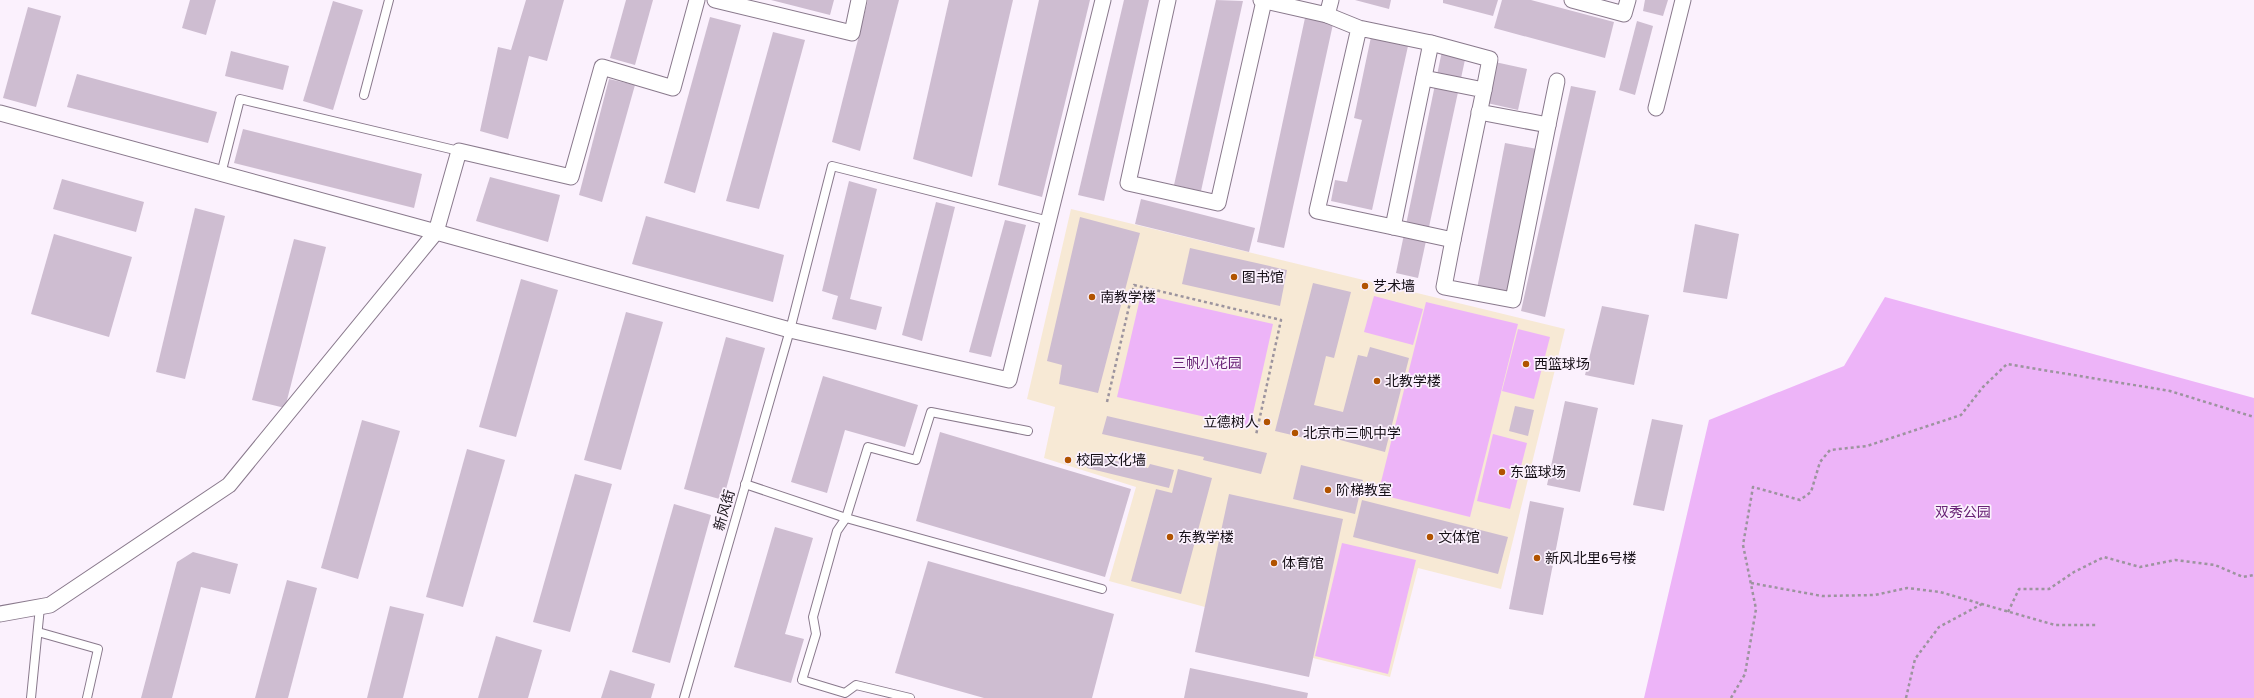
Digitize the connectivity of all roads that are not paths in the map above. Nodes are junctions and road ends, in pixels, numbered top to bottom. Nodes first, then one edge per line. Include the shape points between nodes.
1 (389, 0) edge
2 (697, 0) edge
3 (715, 0) edge
4 (859, 0) edge
5 (1103, 0) edge
6 (1168, 0) edge
7 (1262, 0) edge
8 (1331, 0) edge
9 (1572, 0) edge
10 (1682, 0) edge
11 (1592, 3) edge
12 (1626, 7) edge
13 (1327, 15) junction
14 (1359, 28) junction
15 (1431, 43) junction
16 (1424, 78) junction
17 (1557, 82) dead end
18 (1484, 90) junction
19 (364, 95) dead end
20 (1656, 108) dead end
21 (1479, 112) junction
22 (0, 113) edge
23 (1548, 126) junction
24 (459, 151) junction
25 (221, 174) junction
26 (1049, 222) junction
27 (1393, 227) junction
28 (436, 232) junction
29 (1453, 240) junction
30 (790, 330) junction
31 (1028, 431) dead end
32 (745, 484) junction
33 (846, 518) junction
34 (1102, 589) dead end
35 (40, 606) junction
36 (0, 614) edge
37 (38, 632) junction
38 (31, 698) edge
39 (87, 698) edge
40 (684, 698) edge
41 (910, 698) edge

1 - 19 lane
2 - 24 street via 673,88 602,67 571,177
3 - 4 street via 852,33
5 - 26 street
6 - 7 street via 1128,183 1218,203
7 - 13 street
8 - 13 street
9 - 11 street
10 - 20 street
11 - 12 street
13 - 14 street
14 - 15 street
14 - 27 street via 1317,211
15 - 16 street
15 - 18 street via 1490,59
16 - 18 street
16 - 27 street
17 - 23 street
18 - 21 street
21 - 23 street
21 - 29 street
22 - 25 street
23 - 29 street via 1513,300 1444,287
24 - 25 lane via 240,99
24 - 28 street
25 - 28 street
26 - 30 street via 1009,380
26 - 30 lane, 新风街 via 832,166
27 - 29 street
28 - 30 street
28 - 35 street via 229,485 50,605
30 - 32 lane, 新风街
31 - 33 lane via 931,412 916,460 868,446
32 - 33 lane
32 - 40 lane, 新风街
33 - 34 lane
33 - 41 lane via 838,531 813,616 816,634 802,680 845,693 856,684
35 - 36 street
35 - 37 lane
37 - 38 lane
37 - 39 lane via 98,648

